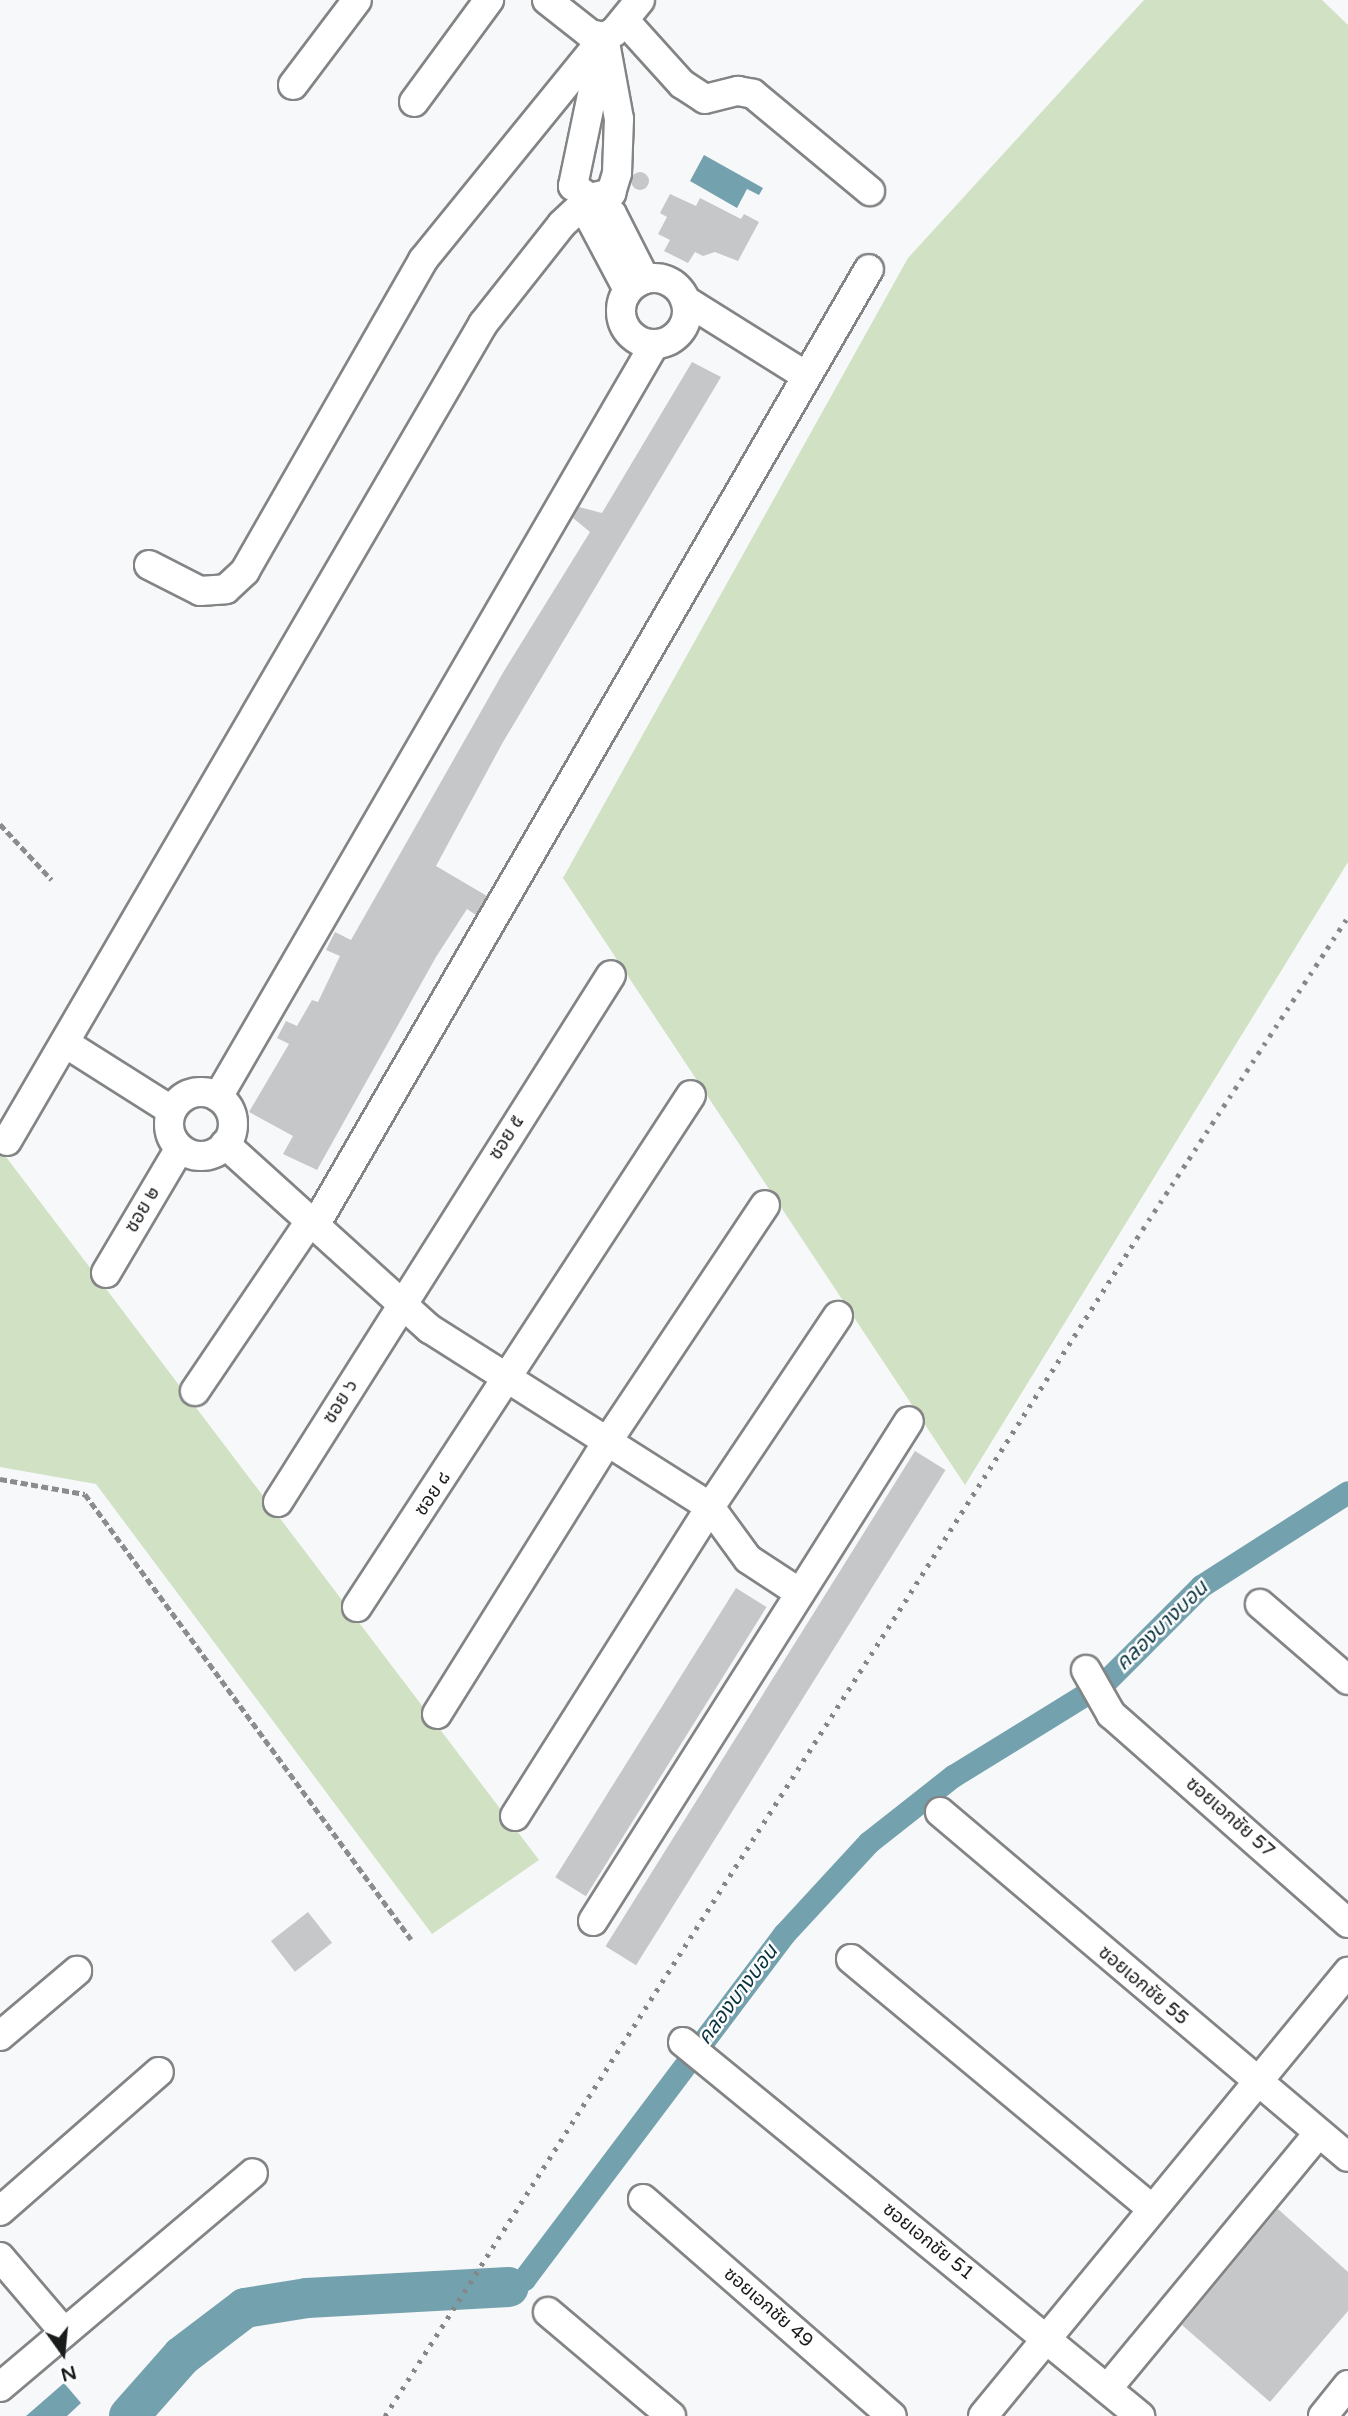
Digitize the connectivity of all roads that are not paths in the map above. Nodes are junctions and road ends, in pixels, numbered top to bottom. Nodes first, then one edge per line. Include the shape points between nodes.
1 (357, 0) edge
2 (489, 0) edge
3 (547, 0) edge
4 (623, 19) edge
5 (293, 85) dead end
6 (414, 102) dead end
7 (870, 191) dead end
8 (590, 198) junction
9 (869, 269) dead end
10 (636, 284) junction
11 (685, 300) junction
12 (654, 345) junction
13 (806, 376) junction
14 (149, 565) dead end
15 (611, 975) dead end
16 (65, 1043) junction
17 (691, 1095) dead end
18 (218, 1097) junction
19 (171, 1110) junction
20 (7, 1141) dead end
21 (225, 1144) junction
22 (180, 1148) junction
23 (765, 1205) dead end
24 (315, 1220) junction
25 (106, 1273) dead end
26 (404, 1302) junction
27 (838, 1316) dead end
28 (508, 1380) junction
29 (195, 1391) dead end
30 (909, 1420) dead end
31 (609, 1439) junction
32 (278, 1502) dead end
33 (710, 1507) junction
34 (800, 1593) junction
35 (1260, 1604) dead end
36 (357, 1607) dead end
37 (1086, 1670) dead end
38 (1348, 1680) edge
39 (437, 1714) dead end
40 (940, 1812) dead end
41 (515, 1816) dead end
42 (593, 1921) dead end
43 (1348, 1923) edge
44 (851, 1959) dead end
45 (77, 1971) dead end
46 (1348, 1972) edge
47 (0, 2036) edge
48 (683, 2042) dead end
49 (159, 2072) dead end
50 (1256, 2081) junction
51 (1319, 2133) junction
52 (1348, 2157) edge
53 (253, 2173) dead end
54 (643, 2199) dead end
55 (1150, 2207) junction
56 (0, 2211) edge
57 (0, 2257) edge
58 (548, 2312) dead end
59 (64, 2332) junction
60 (1046, 2338) junction
61 (1348, 2385) edge
62 (0, 2387) edge
63 (1107, 2389) junction
64 (671, 2416) edge
65 (892, 2416) edge
66 (983, 2416) edge
67 (1140, 2416) edge
68 (1323, 2416) edge

1 - 5 street
2 - 6 street
3 - 4 street via 590,34
4 - 7 street via 682,84 705,99 738,91 753,94
4 - 8 street via 573,186
4 - 14 street via 423,260 245,571 226,589 200,591
8 - 10 street via 591,220
8 - 16 street via 562,224 483,324 386,483 247,735
9 - 13 street
10 - 11 street via 665,280
10 - 12 street via 620,306 622,322 634,338
11 - 12 street via 683,328 675,337
11 - 13 street
12 - 18 street
13 - 24 street
15 - 26 street, ซอย ๕
16 - 19 street
16 - 20 street
17 - 28 street, ซอย ๘
18 - 19 street via 190,1094
18 - 21 street via 232,1118
19 - 22 street via 169,1129
21 - 22 street via 200,1156
21 - 24 street
22 - 25 street, ซอย ๒
23 - 31 street
24 - 26 street
24 - 29 street
26 - 28 street via 430,1329
26 - 32 street, ซอย ๖
27 - 33 street
28 - 31 street
28 - 36 street, ซอย ๘
30 - 34 street
31 - 33 street
31 - 39 street
33 - 34 street via 748,1559
33 - 41 street
34 - 42 street
35 - 38 street
37 - 43 street, ซอยเอกชัย 57 via 1111,1714
40 - 50 street, ซอยเอกชัย 55
44 - 55 street
45 - 47 street
46 - 50 street
48 - 60 street, ซอยเอกชัย 51
49 - 56 street
50 - 51 street, ซอยเอกชัย 55
50 - 55 street
51 - 52 street, ซอยเอกชัย 55
51 - 63 street
53 - 59 street
54 - 65 street, ซอยเอกชัย 49
55 - 60 street
57 - 59 street
58 - 64 street
59 - 62 street
60 - 63 street, ซอยเอกชัย 51
60 - 66 street
61 - 68 street
63 - 67 street, ซอยเอกชัย 51

